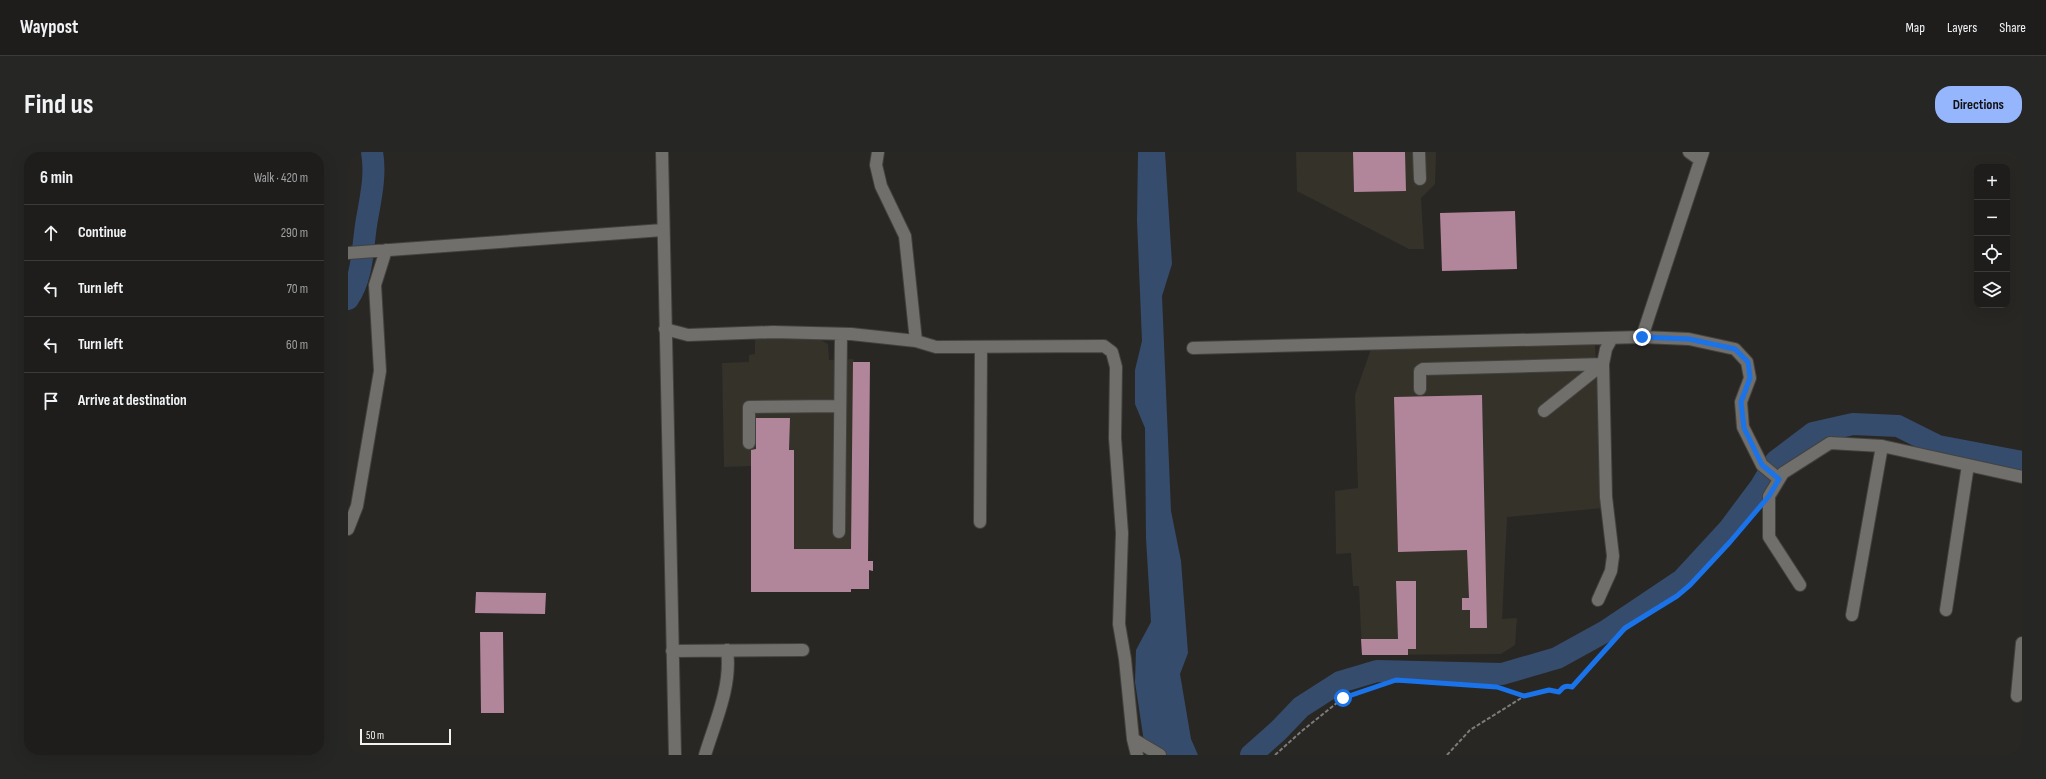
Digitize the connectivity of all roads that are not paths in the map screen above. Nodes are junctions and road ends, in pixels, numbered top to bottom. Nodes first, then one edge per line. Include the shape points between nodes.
1 (662, 152) edge
2 (878, 152) edge
3 (1419, 152) edge
4 (1689, 152) edge
5 (1702, 156) edge
6 (1420, 179) dead end
7 (663, 230) junction
8 (382, 250) junction
9 (348, 252) edge
10 (665, 328) junction
11 (840, 334) junction
12 (1642, 337) junction
13 (1612, 338) junction
14 (916, 341) junction
15 (981, 347) junction
16 (1193, 348) dead end
17 (1603, 364) junction
18 (1420, 389) dead end
19 (840, 406) junction
20 (1544, 411) dead end
21 (749, 443) dead end
22 (1882, 446) junction
23 (1968, 465) junction
24 (2022, 477) edge
25 (1777, 478) junction
26 (980, 522) dead end
27 (348, 529) edge
28 (839, 532) dead end
29 (1800, 585) dead end
30 (1598, 600) dead end
31 (1946, 610) dead end
32 (1852, 616) dead end
33 (2022, 643) edge
34 (727, 650) junction
35 (803, 650) dead end
36 (672, 651) junction
37 (2017, 696) dead end
38 (1137, 746) edge
39 (675, 755) edge
40 (705, 755) edge
41 (1160, 755) edge

1 - 7 street
2 - 14 street via 876,165 881,186 905,236
3 - 6 street
4 - 5 street
5 - 12 street
7 - 8 street
7 - 10 street
8 - 9 street
8 - 27 street via 375,285 380,371 358,506
10 - 11 street via 688,335 773,332
10 - 36 street
11 - 14 street
11 - 19 street
12 - 13 street
12 - 25 street via 1689,339 1735,349 1748,362 1750,378 1741,402 1744,428 1762,465
13 - 16 street
13 - 17 street via 1606,349
14 - 15 street via 936,347
15 - 26 street
15 - 38 street via 1104,346 1112,352 1116,367 1115,438 1122,533 1119,624
17 - 18 street via 1424,369 1420,371
17 - 20 street
17 - 30 street via 1606,497 1613,556 1611,571
19 - 21 street via 749,406
19 - 28 street
22 - 23 street
22 - 25 street via 1830,443
22 - 32 street
23 - 24 street
23 - 31 street
25 - 29 street via 1769,496 1769,537
33 - 37 street
34 - 35 street
34 - 36 street
34 - 40 street via 729,665 726,688
36 - 39 street
38 - 41 street

